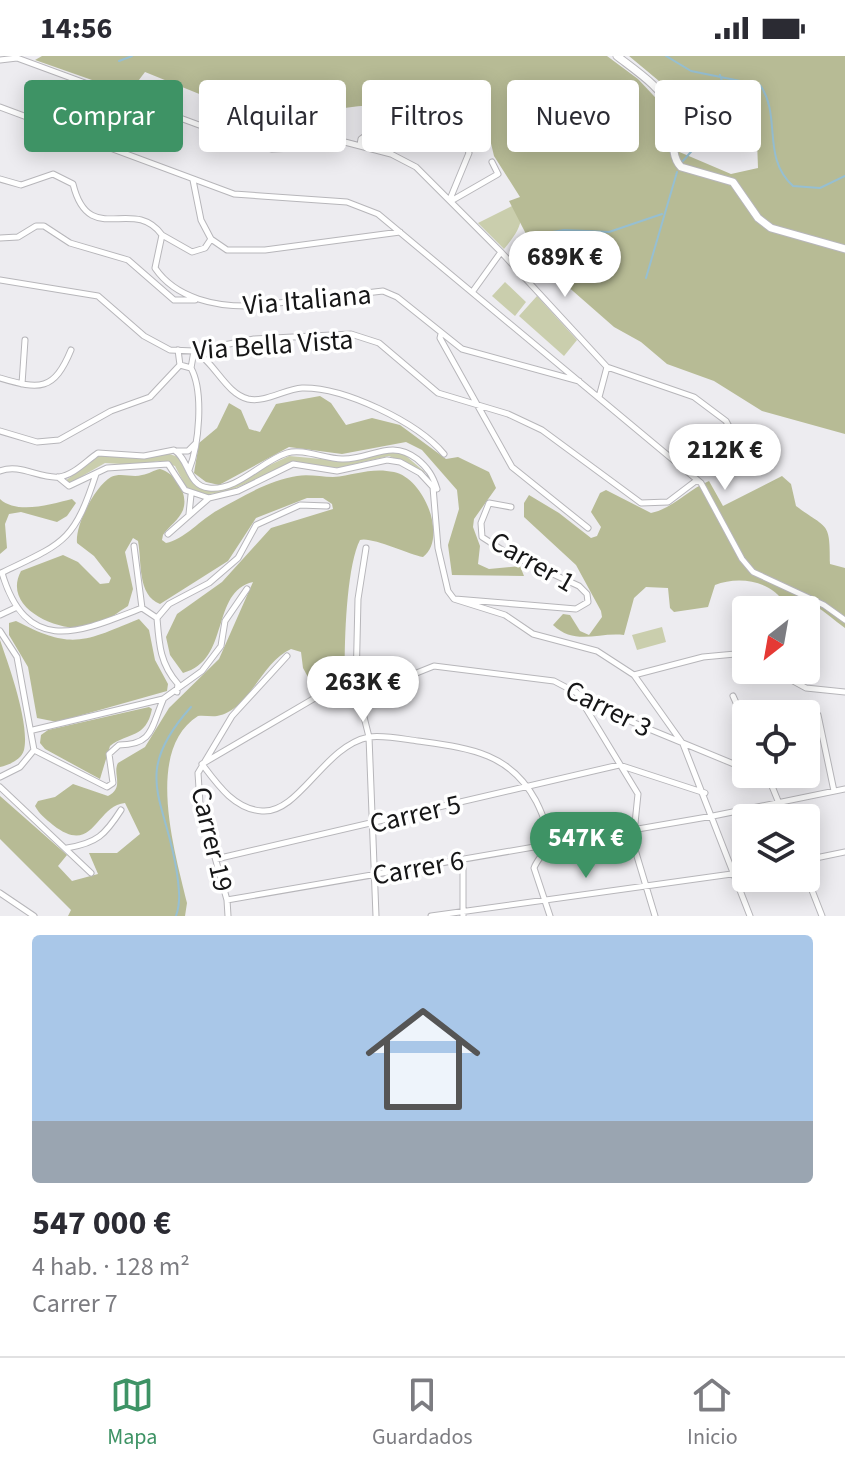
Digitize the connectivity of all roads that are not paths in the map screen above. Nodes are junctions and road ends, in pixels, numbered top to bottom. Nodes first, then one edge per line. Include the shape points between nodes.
1 (617, 56) edge
2 (21, 57) edge
3 (0, 60) edge
4 (0, 107) edge
5 (199, 125) edge
6 (346, 142) edge
7 (360, 145) junction
8 (492, 162) dead end
9 (0, 179) edge
10 (193, 180) junction
11 (450, 200) junction
12 (401, 232) junction
13 (162, 235) junction
14 (0, 238) edge
15 (211, 239) junction
16 (845, 249) edge
17 (501, 252) junction
18 (0, 280) edge
19 (473, 291) junction
20 (201, 300) junction
21 (441, 334) junction
22 (25, 340) dead end
23 (71, 350) dead end
24 (178, 350) junction
25 (194, 351) junction
26 (180, 365) junction
27 (607, 367) junction
28 (191, 368) junction
29 (0, 378) edge
30 (582, 382) junction
31 (22, 384) junction
32 (599, 397) junction
33 (478, 405) junction
34 (0, 431) edge
35 (197, 442) junction
36 (177, 451) junction
37 (742, 451) dead end
38 (444, 454) dead end
39 (188, 470) junction
40 (0, 471) edge
41 (97, 473) junction
42 (58, 477) junction
43 (697, 480) junction
44 (191, 495) junction
45 (209, 498) junction
46 (327, 506) dead end
47 (511, 507) dead end
48 (437, 514) junction
49 (188, 517) junction
50 (588, 528) dead end
51 (168, 534) dead end
52 (134, 546) dead end
53 (366, 548) dead end
54 (1, 573) edge
55 (247, 589) dead end
56 (454, 599) junction
57 (15, 608) junction
58 (142, 608) junction
59 (0, 615) edge
60 (157, 618) junction
61 (845, 620) edge
62 (0, 631) edge
63 (732, 654) edge
64 (287, 656) dead end
65 (647, 673) junction
66 (634, 675) junction
67 (799, 684) edge
68 (356, 685) junction
69 (647, 690) junction
70 (575, 691) junction
71 (177, 692) junction
72 (845, 692) edge
73 (733, 696) dead end
74 (163, 699) junction
75 (735, 700) edge
76 (820, 724) edge
77 (33, 730) junction
78 (369, 737) junction
79 (683, 744) junction
80 (34, 750) junction
81 (732, 763) edge
82 (202, 764) junction
83 (619, 765) junction
84 (0, 777) edge
85 (528, 786) junction
86 (0, 787) edge
87 (773, 788) edge
88 (845, 789) edge
89 (834, 791) junction
90 (705, 793) junction
91 (780, 803) junction
92 (121, 810) dead end
93 (713, 816) junction
94 (373, 823) junction
95 (634, 830) junction
96 (549, 843) junction
97 (67, 848) junction
98 (845, 852) edge
99 (820, 857) edge
100 (216, 859) junction
101 (463, 860) junction
102 (732, 869) edge
103 (91, 873) dead end
104 (376, 875) junction
105 (732, 875) edge
106 (645, 887) junction
107 (741, 892) edge
108 (813, 892) edge
109 (0, 893) edge
110 (227, 900) junction
111 (544, 901) junction
112 (463, 914) edge
113 (34, 916) edge
114 (228, 916) edge
115 (376, 916) edge
116 (431, 916) edge
117 (550, 916) edge
118 (655, 916) edge
119 (750, 916) edge
120 (822, 916) edge

1 - 16 main road via 670,106 673,153 681,167 733,182 771,228
2 - 3 street
2 - 5 street
4 - 10 street
6 - 7 street
7 - 11 street via 416,167
7 - 11 street via 370,133 392,130 465,142 469,153
8 - 11 street via 498,174
9 - 13 street via 21,185 53,174 73,184 82,210 92,216 103,221 143,218
10 - 12 street via 240,196 355,204
10 - 15 street via 201,220
11 - 17 street
12 - 15 street via 242,252
12 - 19 street
13 - 15 street via 192,252 205,248
13 - 20 street via 154,263 157,272 177,290
14 - 20 street, Via Italiana via 44,226 65,241 128,260 174,300
17 - 19 street
17 - 27 street
18 - 24 street, Via Bella Vista via 98,296 144,336
19 - 30 street
20 - 21 street, Via Italiana via 252,306 383,291
21 - 30 street, Via Italiana via 469,352
21 - 33 street
22 - 31 street
23 - 31 street via 60,376 44,385
24 - 25 street, Via Bella Vista
24 - 26 street
25 - 28 street
25 - 33 street, Via Bella Vista via 254,339 365,336 426,387
25 - 38 street via 244,398 317,389 413,426
26 - 28 street
26 - 34 street via 150,397 111,411 59,440 37,442
27 - 32 street
27 - 37 street via 694,397 726,421
28 - 35 street
29 - 31 street
30 - 32 street
32 - 43 street
33 - 43 street, Via Bella Vista via 542,430 641,503 668,502
33 - 50 street via 512,467
35 - 36 street via 188,451
35 - 39 street
36 - 39 street
36 - 42 street via 144,456 98,453
39 - 48 street via 199,485 215,489 289,452 346,459 394,448 413,456 434,477
40 - 42 street via 12,468
41 - 42 street via 69,486
41 - 44 street via 118,466 168,464
41 - 54 street via 85,508 64,541
43 - 61 street via 749,569
44 - 45 street
44 - 49 street
45 - 48 street via 238,491 293,464 337,471 393,460 429,482
45 - 49 street
46 - 60 street via 300,505 256,525 238,558 209,583 169,604
47 - 56 street, Carrer 1 via 489,503 482,537 579,586 588,602 576,609
48 - 56 street via 438,548
49 - 51 street
52 - 58 street
53 - 68 street via 358,599
54 - 57 street
55 - 71 street via 225,621 221,646
56 - 66 street via 505,615 533,634 597,651
57 - 58 street via 47,629 73,633
57 - 59 street
58 - 60 street
60 - 71 street via 159,649 165,670 178,684
62 - 77 street via 17,657
63 - 65 street
64 - 82 street via 232,716
65 - 66 street
65 - 69 street
66 - 69 street
67 - 72 street
68 - 70 street, Carrer 3 via 384,686 434,666 554,681
68 - 78 street
68 - 82 street, Carrer 3 via 320,695
69 - 79 street
70 - 79 street, Carrer 3
70 - 83 street
71 - 74 street
73 - 75 street
74 - 77 street
74 - 80 street via 147,738 138,745 119,745 109,754 113,783 107,787
76 - 89 street
77 - 80 street
78 - 82 street via 323,764 291,802 264,812 232,799
78 - 85 street via 476,751 521,775
78 - 94 street
79 - 81 street, Carrer 3
79 - 90 street
80 - 84 street via 20,767
82 - 100 street, Carrer 19 via 200,804
83 - 85 street, Carrer 5
83 - 90 street
83 - 95 street via 638,794
85 - 94 street, Carrer 5
85 - 96 street via 544,816
86 - 97 street
87 - 91 street
88 - 89 street, Carrer 6
89 - 91 street, Carrer 6
90 - 93 street
91 - 93 street, Carrer 6
92 - 97 street via 103,837
93 - 95 street, Carrer 6
93 - 102 street
94 - 100 street, Carrer 5
94 - 104 street
95 - 96 street, Carrer 6
95 - 106 street
96 - 101 street, Carrer 6
96 - 111 street via 534,868
97 - 103 street
98 - 99 street
100 - 110 street, Carrer 19
101 - 104 street, Carrer 6
101 - 112 street
104 - 110 street, Carrer 6
104 - 115 street
105 - 106 street
106 - 111 street
106 - 118 street
107 - 119 street
108 - 120 street
109 - 113 street
110 - 114 street, Carrer 19
111 - 112 street
111 - 117 street
112 - 116 street

